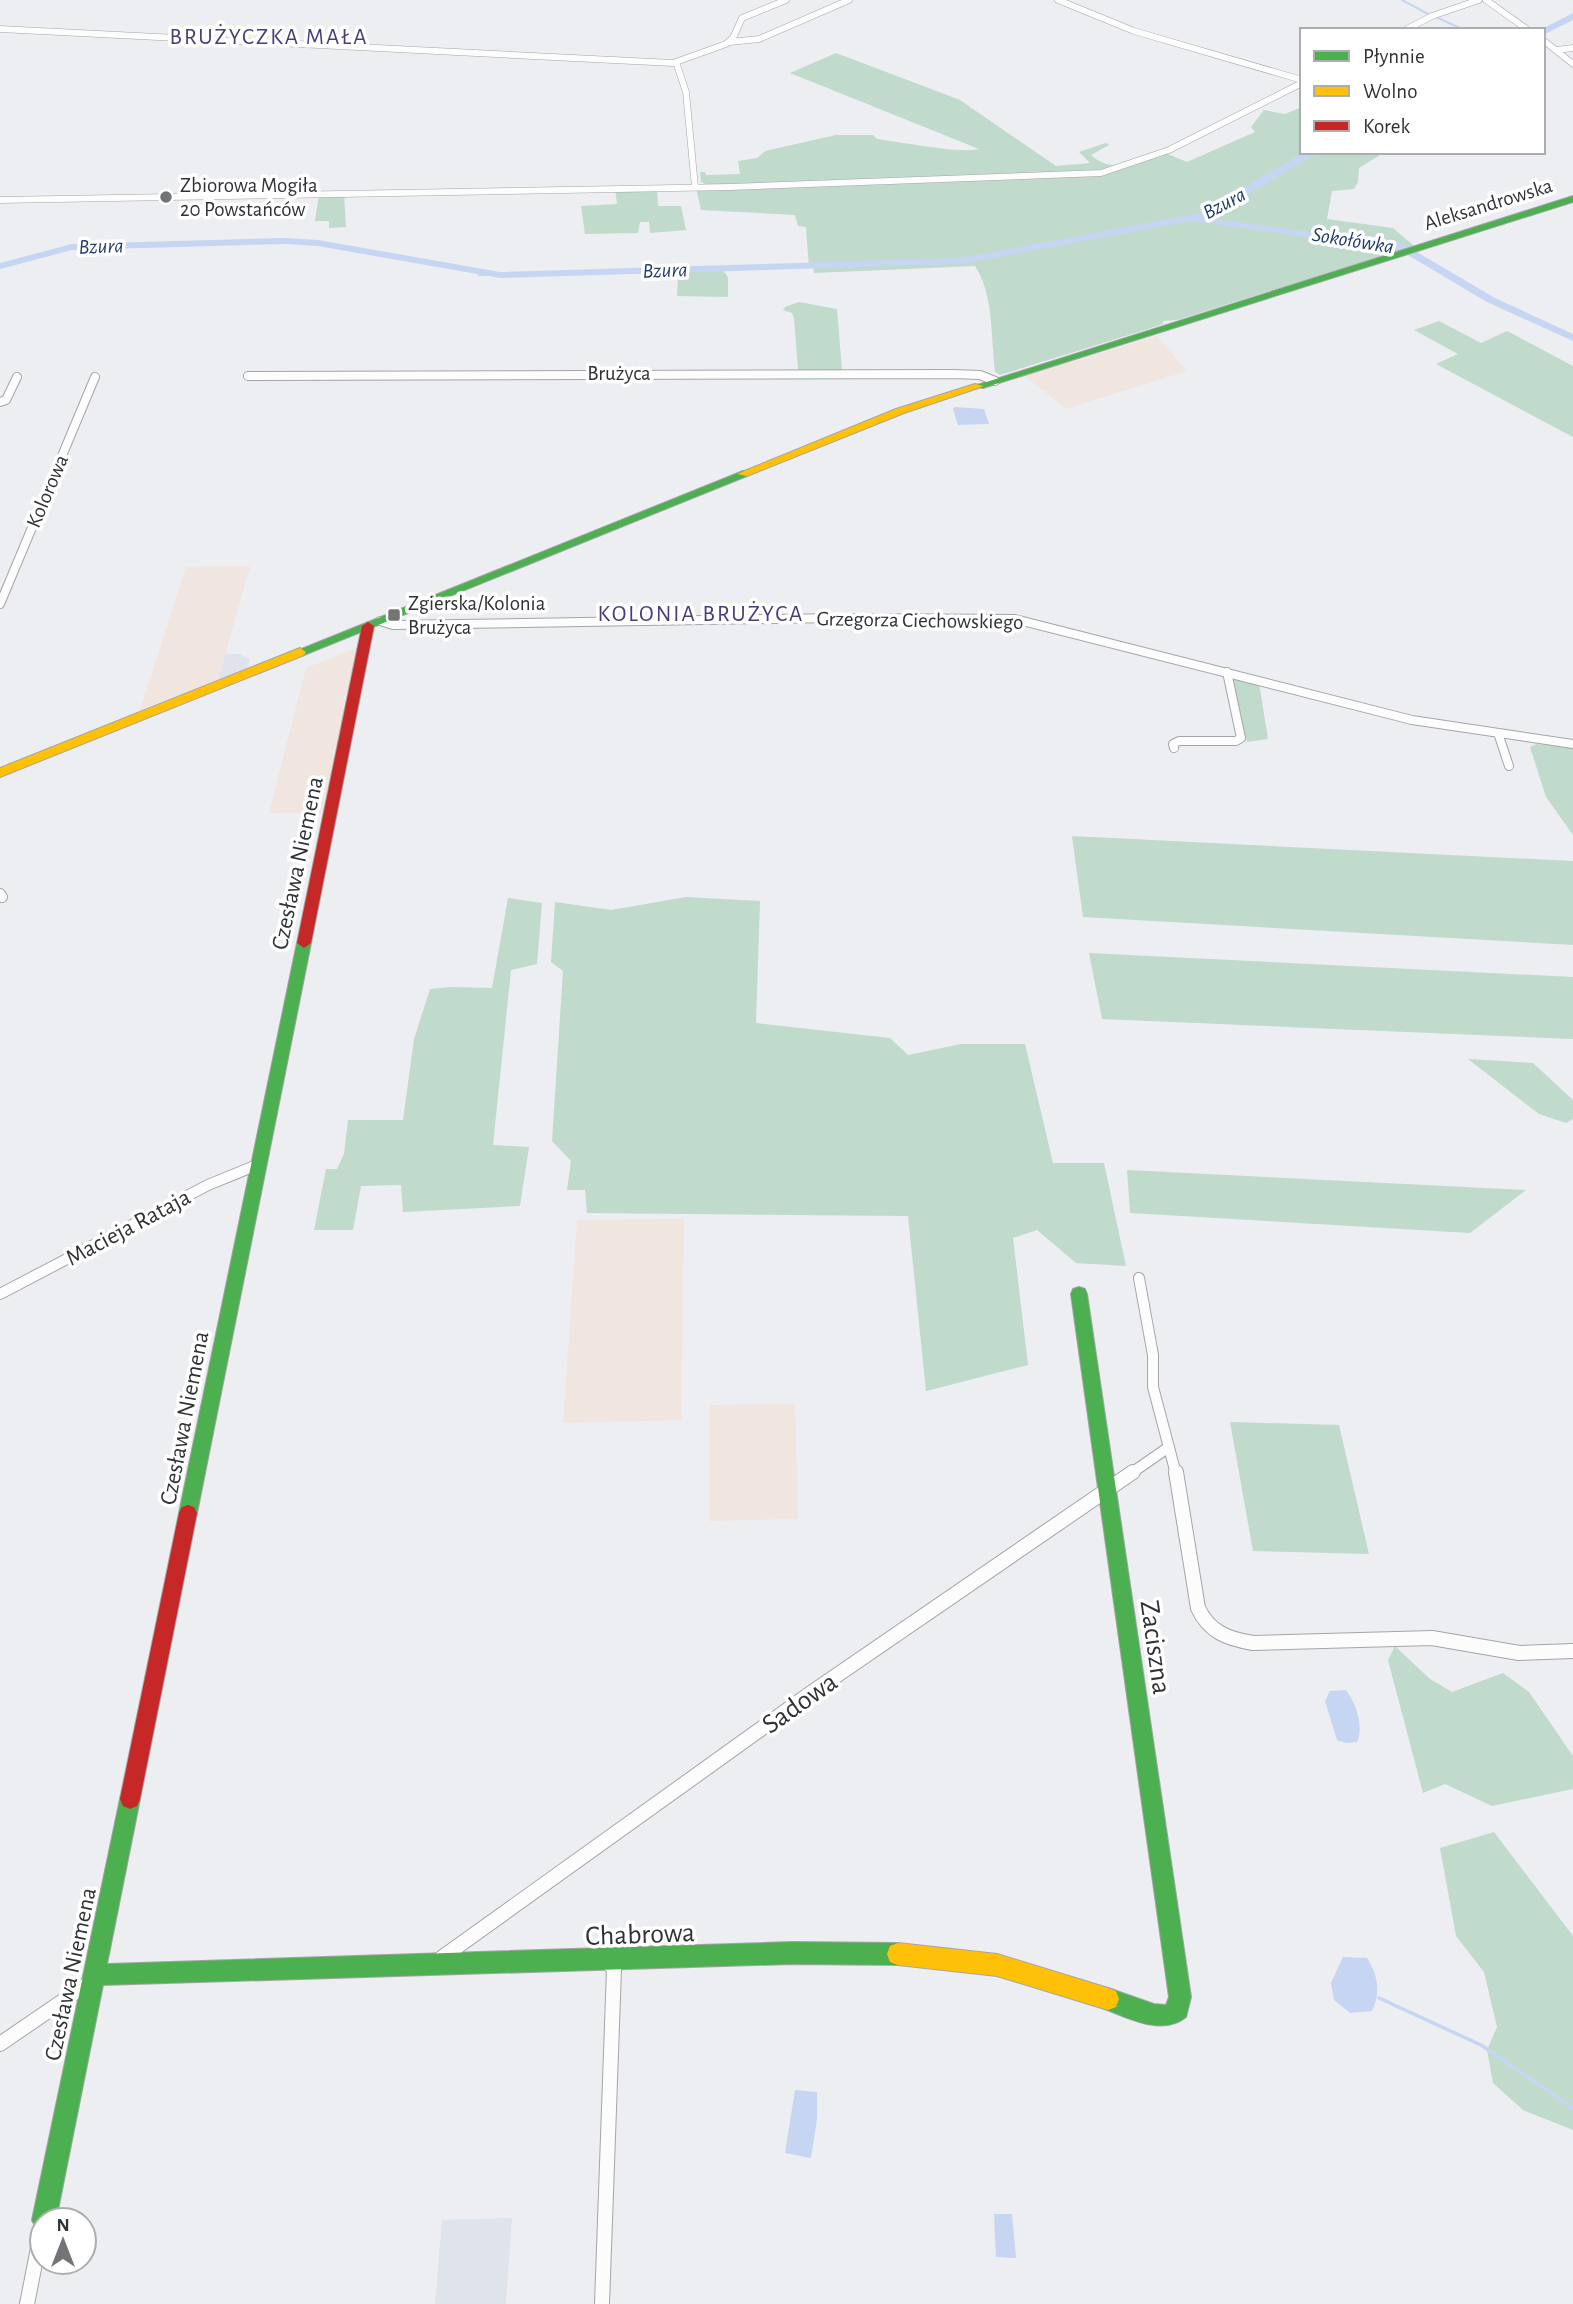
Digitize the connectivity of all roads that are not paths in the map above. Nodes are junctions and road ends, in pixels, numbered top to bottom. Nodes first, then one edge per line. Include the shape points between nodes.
1 (786, 0) edge
2 (849, 0) edge
3 (1058, 0) edge
4 (1479, 0) edge
5 (1486, 0) edge
6 (1409, 28) edge
7 (1525, 28) edge
8 (0, 29) edge
9 (1545, 41) edge
10 (730, 42) junction
11 (1573, 48) edge
12 (1557, 50) junction
13 (676, 62) junction
14 (1573, 64) edge
15 (1300, 81) edge
16 (1300, 83) edge
17 (695, 187) junction
18 (1573, 199) edge
19 (0, 200) edge
20 (248, 376) dead end
21 (17, 377) dead end
22 (94, 377) dead end
23 (992, 379) junction
24 (0, 402) edge
25 (0, 604) edge
26 (374, 623) junction
27 (1227, 672) junction
28 (1498, 733) junction
29 (1573, 744) edge
30 (1174, 748) dead end
31 (1509, 766) dead end
32 (0, 773) edge
33 (257, 1165) junction
34 (1139, 1278) dead end
35 (0, 1294) edge
36 (1079, 1294) dead end
37 (1169, 1447) junction
38 (1108, 1489) junction
39 (1573, 1651) edge
40 (607, 1961) junction
41 (433, 1964) junction
42 (92, 1978) junction
43 (1178, 2008) joint
44 (0, 2044) edge
45 (47, 2206) edge
46 (33, 2276) edge
47 (27, 2304) edge
48 (602, 2304) edge

1 - 10 street via 742,18
2 - 10 street via 758,40
3 - 15 street via 1134,31
4 - 6 street
5 - 7 street
8 - 13 street
9 - 12 street
10 - 13 street
11 - 12 street
12 - 14 street
13 - 17 street via 686,92
16 - 17 street via 1168,150 1101,173
17 - 19 street
18 - 23 street, Aleksandrowska
20 - 23 street, Brużyca via 953,374
21 - 24 street via 6,400
22 - 25 street, Kolorowa
23 - 26 street, Aleksandrowska via 900,411
26 - 27 street, Grzegorza Ciechowskiego via 1004,619 1036,623
26 - 32 street, Aleksandrowska
26 - 33 street, Czesława Niemena
27 - 28 street, Grzegorza Ciechowskiego via 1412,720
27 - 30 street via 1241,738 1179,741
28 - 29 street, Grzegorza Ciechowskiego
28 - 31 street
33 - 35 street, Macieja Rataja via 208,1185
33 - 42 street, Czesława Niemena
34 - 37 street via 1153,1355 1153,1387
36 - 38 street, Zaciszna
37 - 38 street, Sadowa
37 - 39 street via 1198,1608 1203,1620 1223,1636 1253,1643 1432,1638 1519,1653
38 - 41 street, Sadowa via 811,1693
38 - 43 street, Zaciszna
40 - 41 street, Chabrowa
40 - 43 street, Chabrowa via 786,1953 924,1954 1024,1972 1154,2015 1170,2016
40 - 48 street via 614,1969
41 - 42 street, Chabrowa
42 - 44 street
42 - 45 street, Czesława Niemena
46 - 47 street

